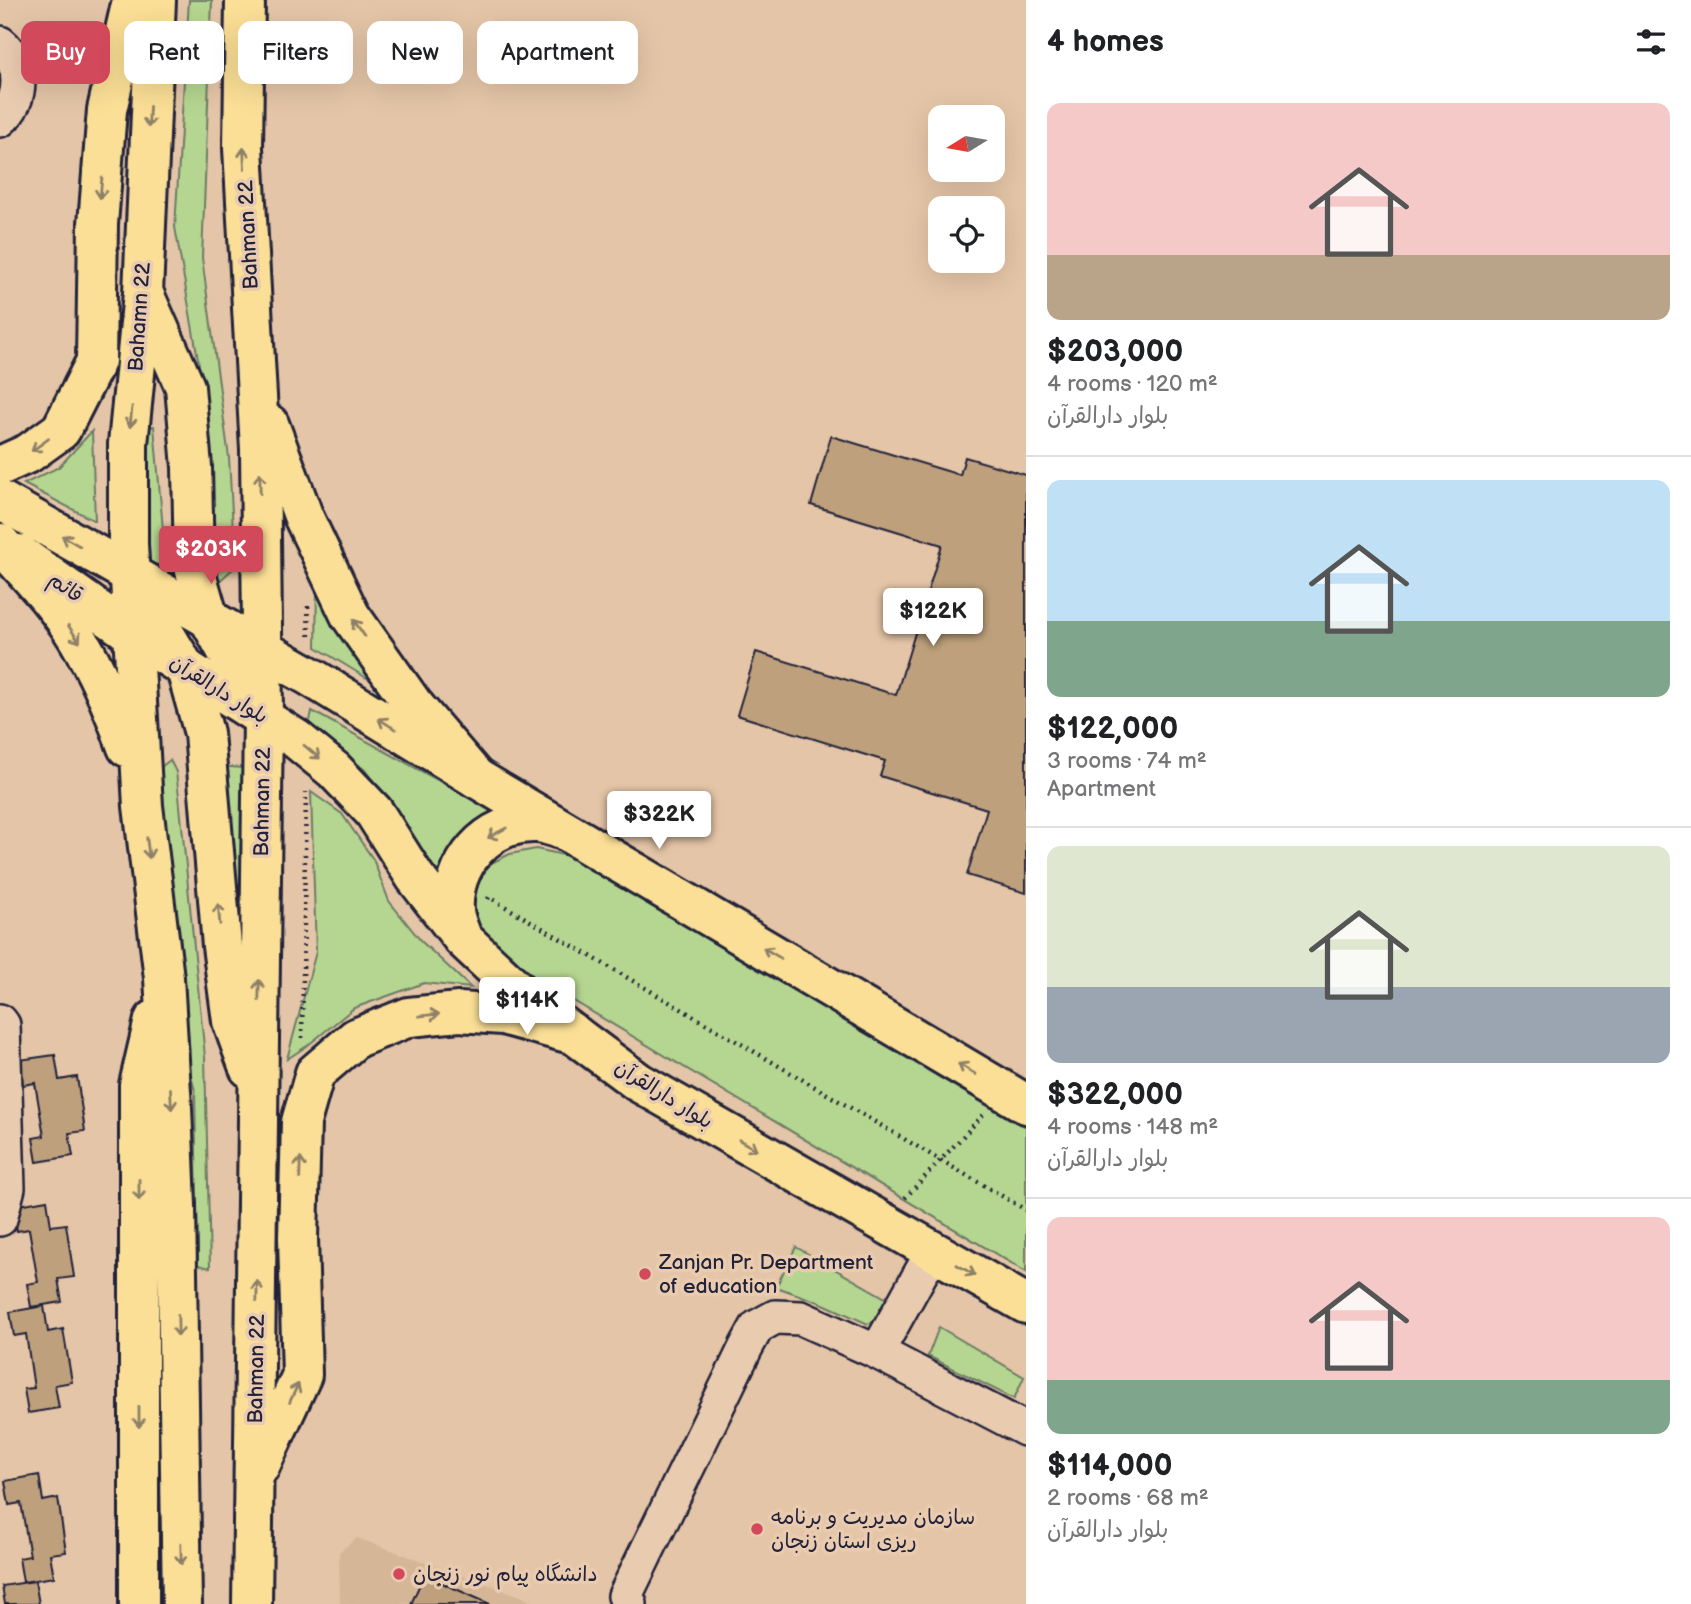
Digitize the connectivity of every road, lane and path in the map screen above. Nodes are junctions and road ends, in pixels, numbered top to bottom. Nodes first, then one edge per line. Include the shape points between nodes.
1 (132, 0) edge
2 (156, 0) edge
3 (245, 0) edge
4 (0, 43) edge
5 (0, 120) edge
6 (143, 293) junction
7 (256, 389) junction
8 (0, 466) edge
9 (0, 500) edge
10 (0, 542) edge
11 (261, 557) junction
12 (130, 575) junction
13 (197, 579) junction
14 (307, 600) dead end
15 (209, 619) junction
16 (132, 634) junction
17 (262, 649) junction
18 (186, 668) junction
19 (311, 677) junction
20 (263, 717) junction
21 (307, 748) junction
22 (476, 778) junction
23 (142, 788) junction
24 (562, 829) junction
25 (463, 939) junction
26 (164, 978) junction
27 (0, 1021) edge
28 (575, 1035) junction
29 (302, 1040) dead end
30 (1016, 1098) edge
31 (260, 1099) junction
32 (941, 1160) junction
33 (1026, 1210) edge
34 (0, 1219) edge
35 (883, 1222) junction
36 (933, 1251) junction
37 (1026, 1304) edge
38 (877, 1352) junction
39 (1025, 1429) edge
40 (255, 1477) junction
41 (139, 1604) edge
42 (182, 1604) edge
43 (253, 1604) edge
44 (630, 1604) edge

1 -> 8 main road via 107,110 98,224 96,361 61,430 29,453
2 -> 6 main road, Bahamn 22
7 -> 3 main road, Bahman 22 via 243,148
4 - 5 street via 18,70 17,93 8,114
6 -> 12 main road, Bahamn 22 via 128,443
6 - 13 main road via 185,387
11 -> 7 main road, Bahman 22
22 -> 7 main road via 412,703 350,615 304,518
12 -> 9 main road, قائم
10 - 16 main road, قائم
10 -> 23 main road via 77,637 108,696
11 - 13 main road via 233,599 212,595
11 - 17 main road, Bahman 22
12 - 15 main road
12 - 16 main road, Bahamn 22
12 - 18 main road
13 - 15 main road
14 - 19 path
15 - 17 main road
15 - 20 main road
16 - 18 main road, بلوار دارالقرآن
16 - 23 main road
17 - 19 main road
17 - 20 main road, Bahman 22
18 - 20 main road, بلوار دارالقرآن
31 -> 18 main road via 232,1021 204,733
22 -> 19 main road
20 - 21 main road, بلوار دارالقرآن
31 -> 20 main road, Bahman 22
21 -> 25 main road, بلوار دارالقرآن via 374,812 415,877
21 - 29 path
22 - 24 main road
23 -> 26 main road
24 -> 25 main road via 536,823 508,827 484,840 466,860 455,886 454,913
30 -> 24 main road
25 - 28 main road, بلوار دارالقرآن via 529,1002
25 - 32 path via 489,897
26 -> 41 main road via 139,1085
26 -> 42 main road via 176,1206
27 - 34 street via 8,1188
28 -> 35 main road, بلوار دارالقرآن via 638,1082
40 -> 28 main road via 302,1376 301,1122 315,1073 356,1038 408,1017 458,1012 503,1015
30 - 32 path
40 -> 31 main road, Bahman 22
32 - 33 path
32 - 35 path
35 - 36 main road, بلوار دارالقرآن
36 -> 37 main road, بلوار دارالقرآن
36 - 38 street
38 - 39 street
38 - 44 street via 801,1318 775,1317 757,1327 625,1596
40 - 43 main road, Bahman 22

